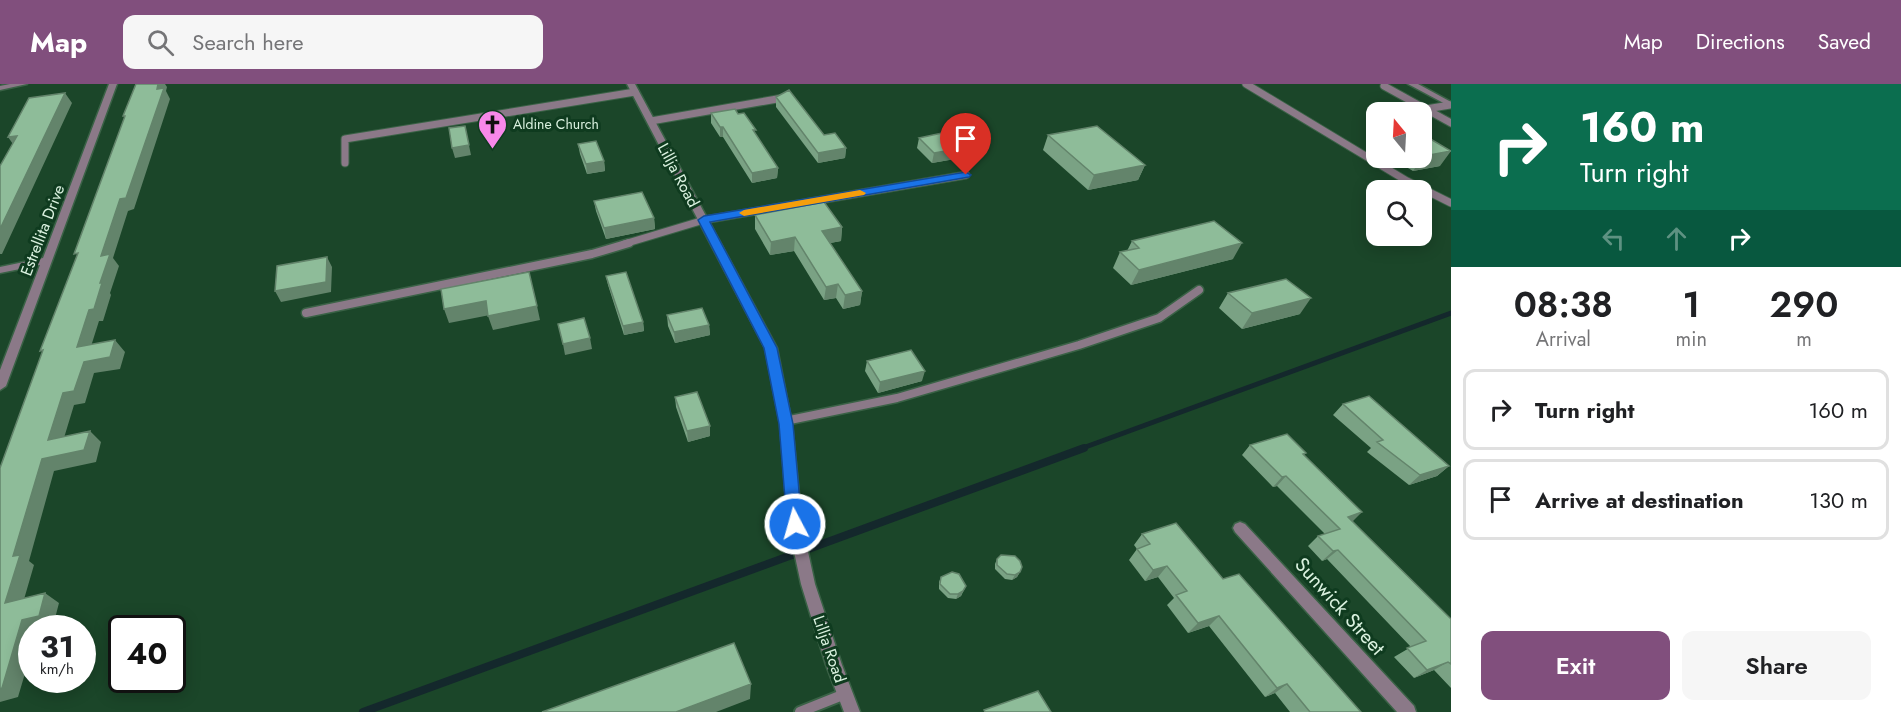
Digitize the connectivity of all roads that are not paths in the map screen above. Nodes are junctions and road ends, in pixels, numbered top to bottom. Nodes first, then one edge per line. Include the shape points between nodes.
1 (23, 84) edge
2 (113, 84) edge
3 (1246, 84) edge
4 (1412, 84) edge
5 (1384, 86) dead end
6 (0, 88) edge
7 (633, 88) edge
8 (783, 98) edge
9 (1412, 102) edge
10 (1451, 105) edge
11 (1432, 109) edge
12 (1432, 113) edge
13 (651, 121) junction
14 (1451, 123) edge
15 (345, 163) dead end
16 (966, 175) dead end
17 (1451, 203) edge
18 (704, 220) junction
19 (46, 261) junction
20 (0, 270) edge
21 (1199, 290) dead end
22 (306, 313) dead end
23 (0, 386) edge
24 (785, 420) junction
25 (1240, 528) dead end
26 (845, 694) junction
27 (806, 711) edge
28 (852, 712) edge
29 (1408, 712) edge

1 - 6 street
2 - 19 street, Estrellita Drive
3 - 17 lane via 1407,181
4 - 10 street
5 - 9 lane
7 - 13 street, Lillja Road
7 - 15 lane via 345,139
8 - 13 lane
10 - 11 lane
12 - 14 lane
13 - 18 street, Lillja Road
16 - 18 lane
18 - 22 lane via 592,254
18 - 24 street, Lillja Road via 771,348
19 - 20 street
19 - 23 street, Estrellita Drive
21 - 24 lane via 1159,318 1078,345 897,398
24 - 26 street, Lillja Road via 795,524 805,573
25 - 29 street, Sunwick Street
26 - 27 lane
26 - 28 street, Lillja Road

